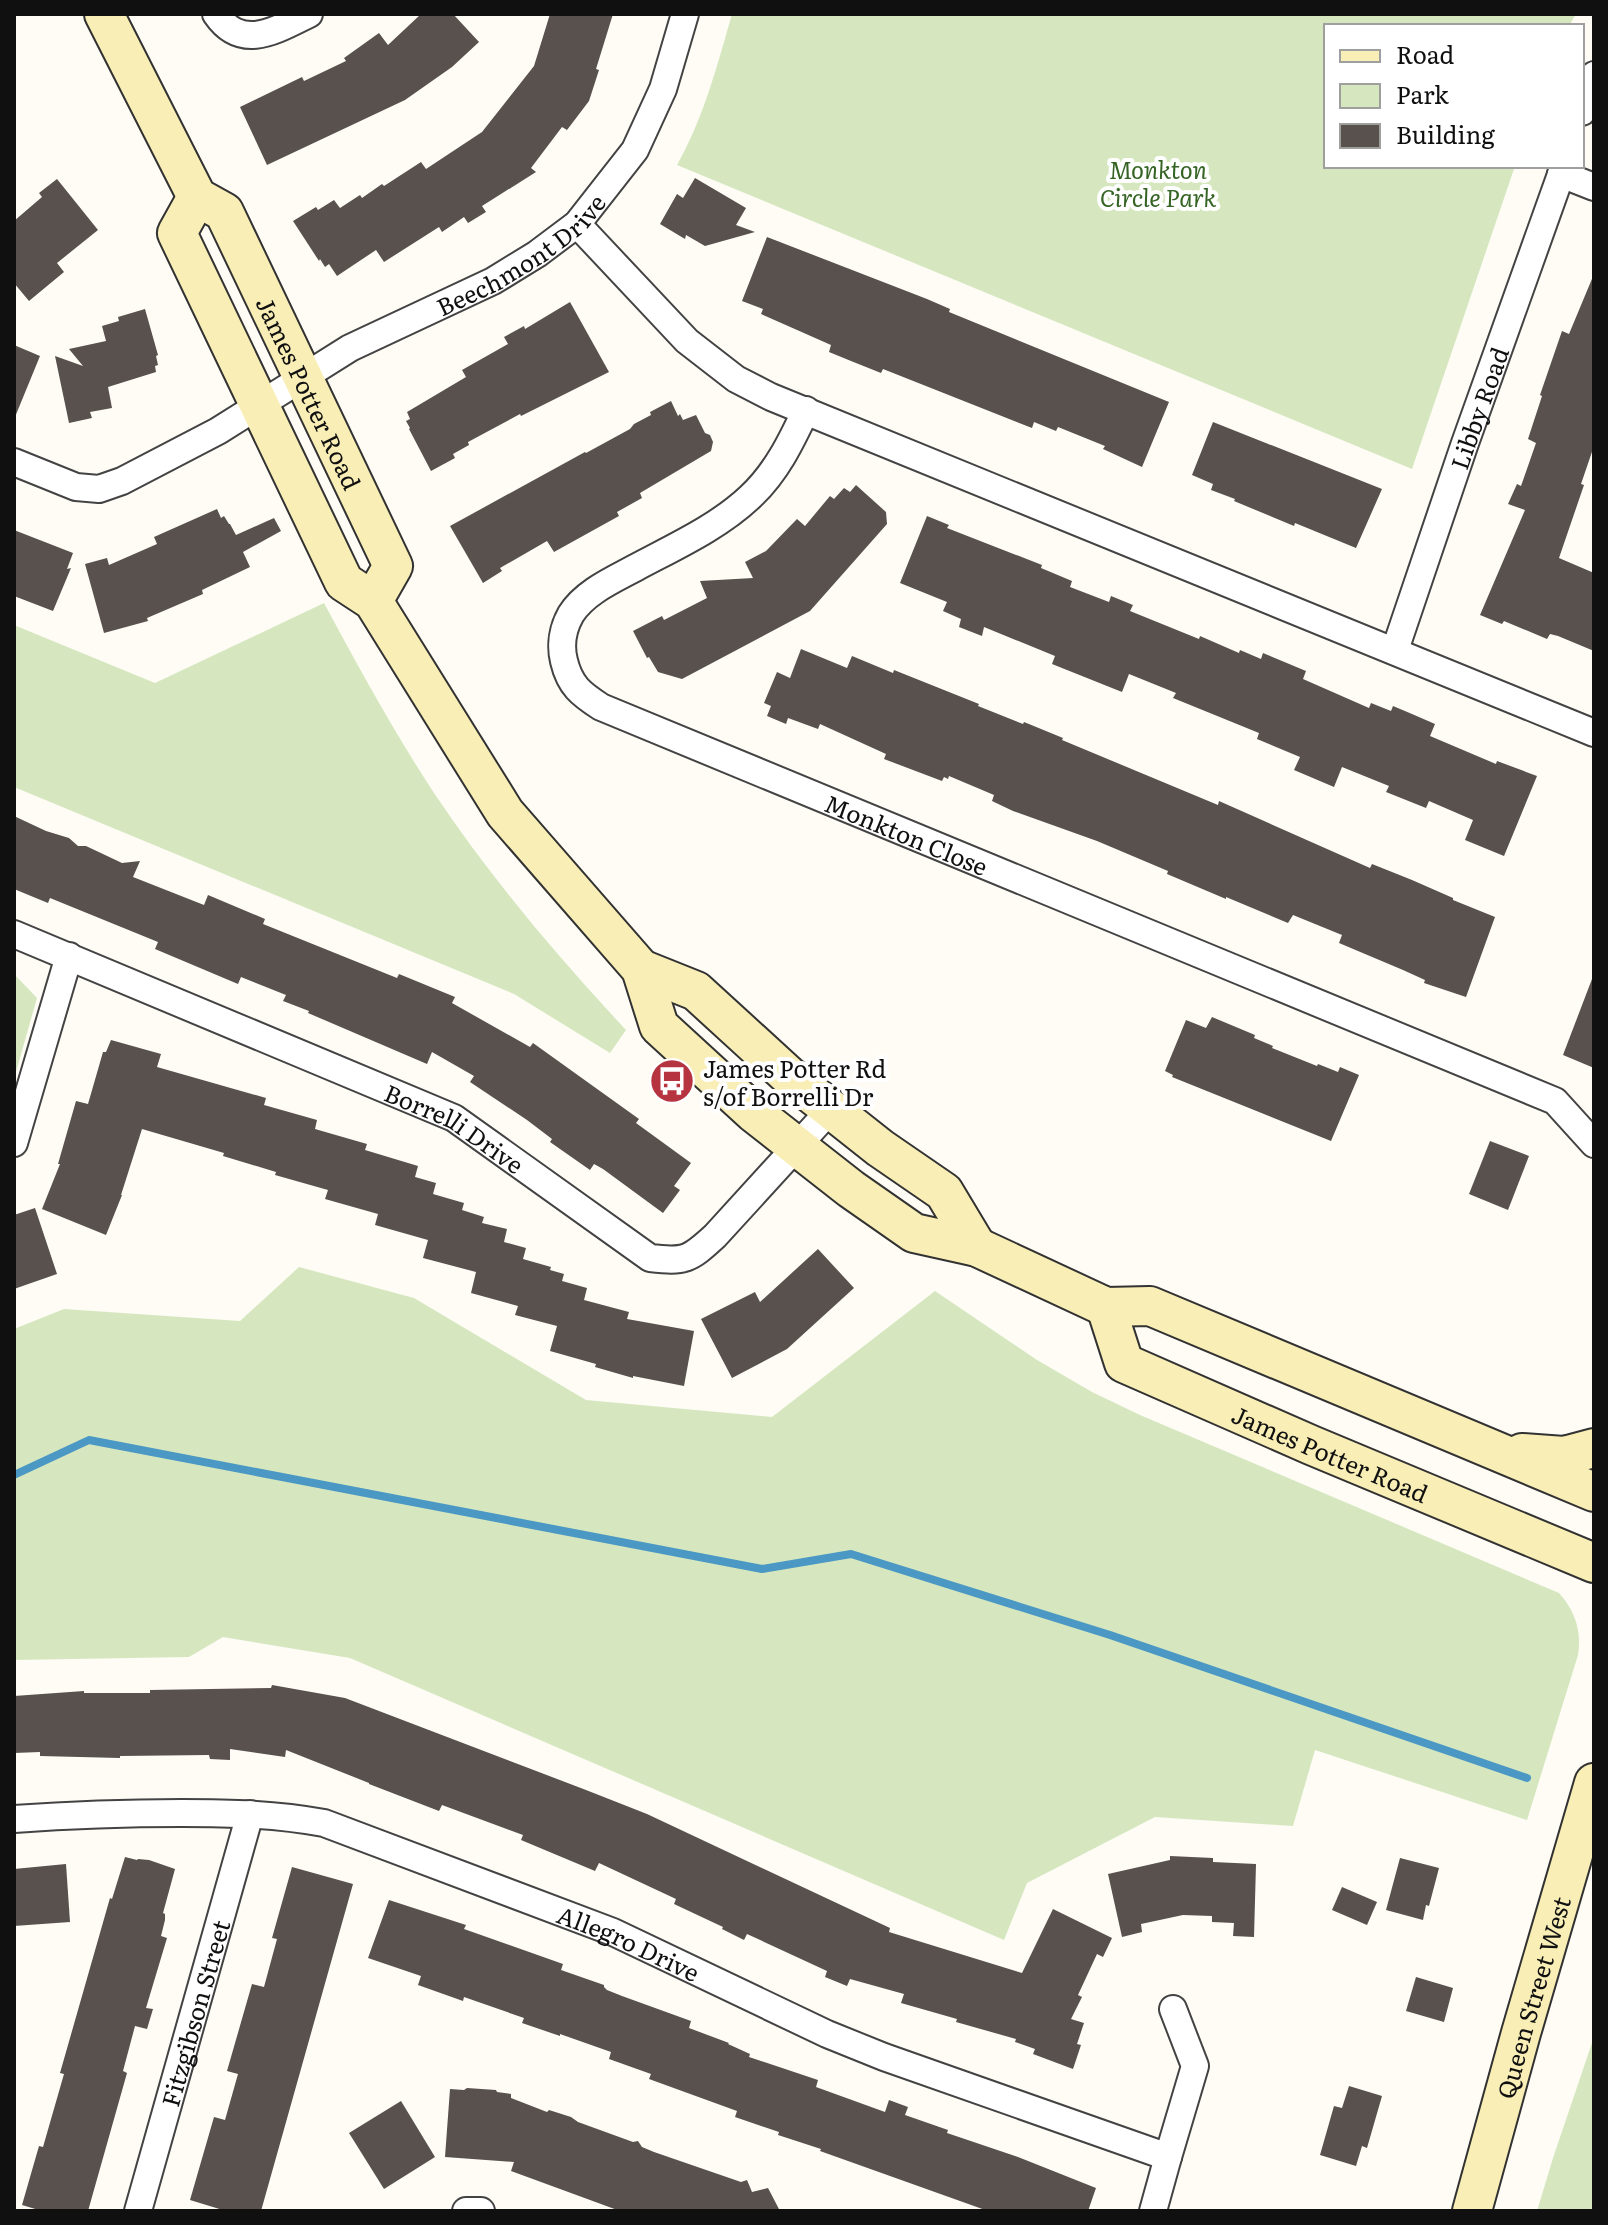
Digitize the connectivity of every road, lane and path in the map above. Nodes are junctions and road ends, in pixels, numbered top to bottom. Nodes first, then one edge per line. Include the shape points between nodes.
1 (104, 14) edge
2 (216, 14) edge
3 (309, 14) edge
4 (685, 14) edge
5 (1594, 75) edge
6 (1584, 106) edge
7 (1562, 170) edge
8 (1594, 187) edge
9 (197, 197) junction
10 (577, 224) junction
11 (303, 378) junction
12 (259, 405) junction
13 (806, 410) junction
14 (14, 462) edge
15 (373, 601) junction
16 (1395, 650) junction
17 (1594, 733) edge
18 (14, 934) edge
19 (69, 956) junction
20 (641, 969) junction
21 (831, 1109) junction
22 (14, 1143) edge
23 (1594, 1144) edge
24 (797, 1147) junction
25 (977, 1247) junction
26 (1106, 1307) junction
27 (1472, 1442) junction
28 (1594, 1448) edge
29 (1594, 1492) edge
30 (1594, 1563) edge
31 (1594, 1783) edge
32 (250, 1814) junction
33 (14, 1819) edge
34 (1173, 2009) dead end
35 (1168, 2157) junction
36 (138, 2211) edge
37 (466, 2211) edge
38 (481, 2211) edge
39 (1153, 2211) edge
40 (1472, 2211) edge

1 - 9 main road, James Potter Road
2 - 3 street via 225,27 245,36 281,28
4 - 10 street, Beechmont Drive via 663,89 640,140
5 - 6 street
7 - 8 street
7 - 16 street, Libby Road
9 - 11 main road, James Potter Road via 224,212
9 - 12 main road, James Potter Road via 177,233
10 - 11 street, Beechmont Drive via 493,281 350,348
10 - 13 street via 666,321 709,359 736,379
11 - 12 street, Beechmont Drive
11 - 15 main road, James Potter Road via 393,566
12 - 14 street, Beechmont Drive via 99,489 76,487
12 - 15 main road, James Potter Road via 344,582
13 - 16 street
13 - 23 street, Monkton Close via 787,449 750,497 724,518 598,588 573,612 564,629 562,652 579,693 601,707 1555,1101
15 - 20 main road, James Potter Road via 505,813
16 - 17 street
18 - 19 street, Borrelli Drive
19 - 22 street
19 - 24 street, Borrelli Drive via 454,1118 650,1258 675,1260 695,1254
20 - 21 main road, James Potter Road via 696,991
20 - 24 main road, James Potter Road via 659,1026
21 - 24 street, Borrelli Drive
21 - 25 main road, James Potter Road via 944,1192
24 - 25 main road, James Potter Road via 914,1233
25 - 26 main road, James Potter Road
26 - 27 main road, James Potter Road via 1150,1306
26 - 30 main road, James Potter Road via 1124,1363
27 - 28 main road via 1564,1456
27 - 29 main road, James Potter Road
31 - 40 main road, Queen Street West
32 - 33 street, Allegro Drive
32 - 35 street, Allegro Drive via 324,1823 384,1844 613,1932 856,2046
32 - 36 street, Fitzgibson Street
34 - 35 street via 1195,2066
35 - 39 street
37 - 38 street

